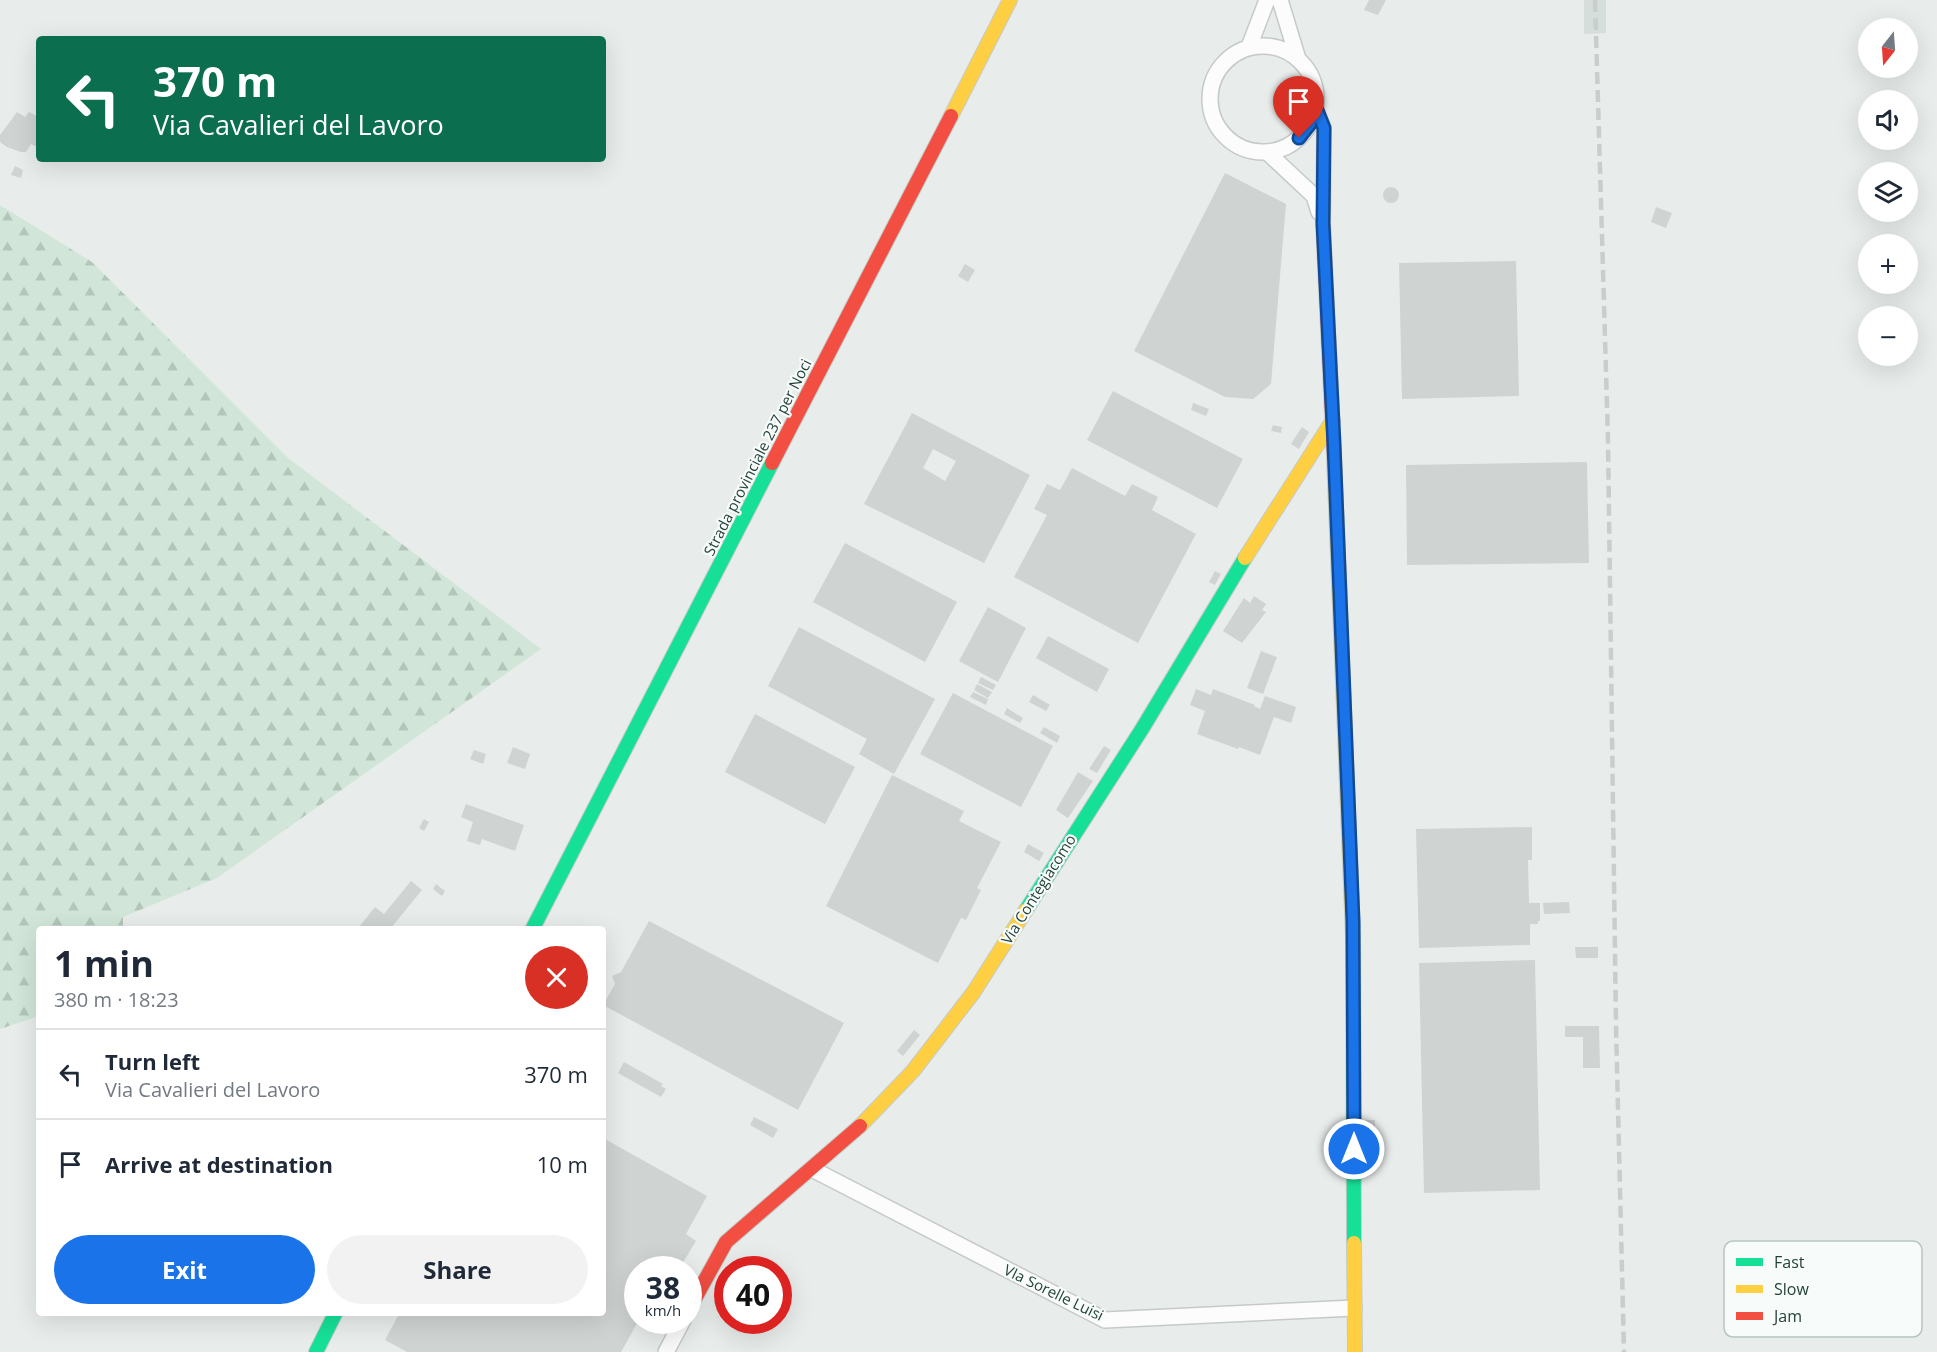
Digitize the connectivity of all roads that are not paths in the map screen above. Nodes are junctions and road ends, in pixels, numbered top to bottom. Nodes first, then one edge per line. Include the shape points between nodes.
1 (1010, 0) edge
2 (1267, 0) edge
3 (1280, 0) edge
4 (1249, 47) junction
5 (1298, 59) junction
6 (1316, 108) junction
7 (1266, 152) junction
8 (1323, 223) junction
9 (1333, 420) junction
10 (534, 926) edge
11 (812, 1169) junction
12 (702, 1286) edge
13 (1354, 1308) junction
14 (334, 1316) edge
15 (676, 1334) edge
16 (316, 1352) edge
17 (666, 1352) edge
18 (1354, 1352) edge

1 - 10 street, Strada provinciale 237 per Noci
2 - 4 street
3 - 5 street
4 - 5 street via 1283,50
4 - 7 street via 1220,66 1212,82 1210,108 1220,132 1233,144 1249,151
5 - 6 street via 1310,73 1316,90
6 - 7 street via 1299,138 1284,148
6 - 8 street via 1324,128
7 - 8 street via 1314,196
8 - 9 street
9 - 11 street, Via Contegiacomo via 973,993 913,1071
9 - 13 street via 1353,921
11 - 12 street, Via Contegiacomo via 726,1242
11 - 13 street, VIa Sorelle Luisi via 1105,1320
13 - 18 street
14 - 16 street
15 - 17 street

